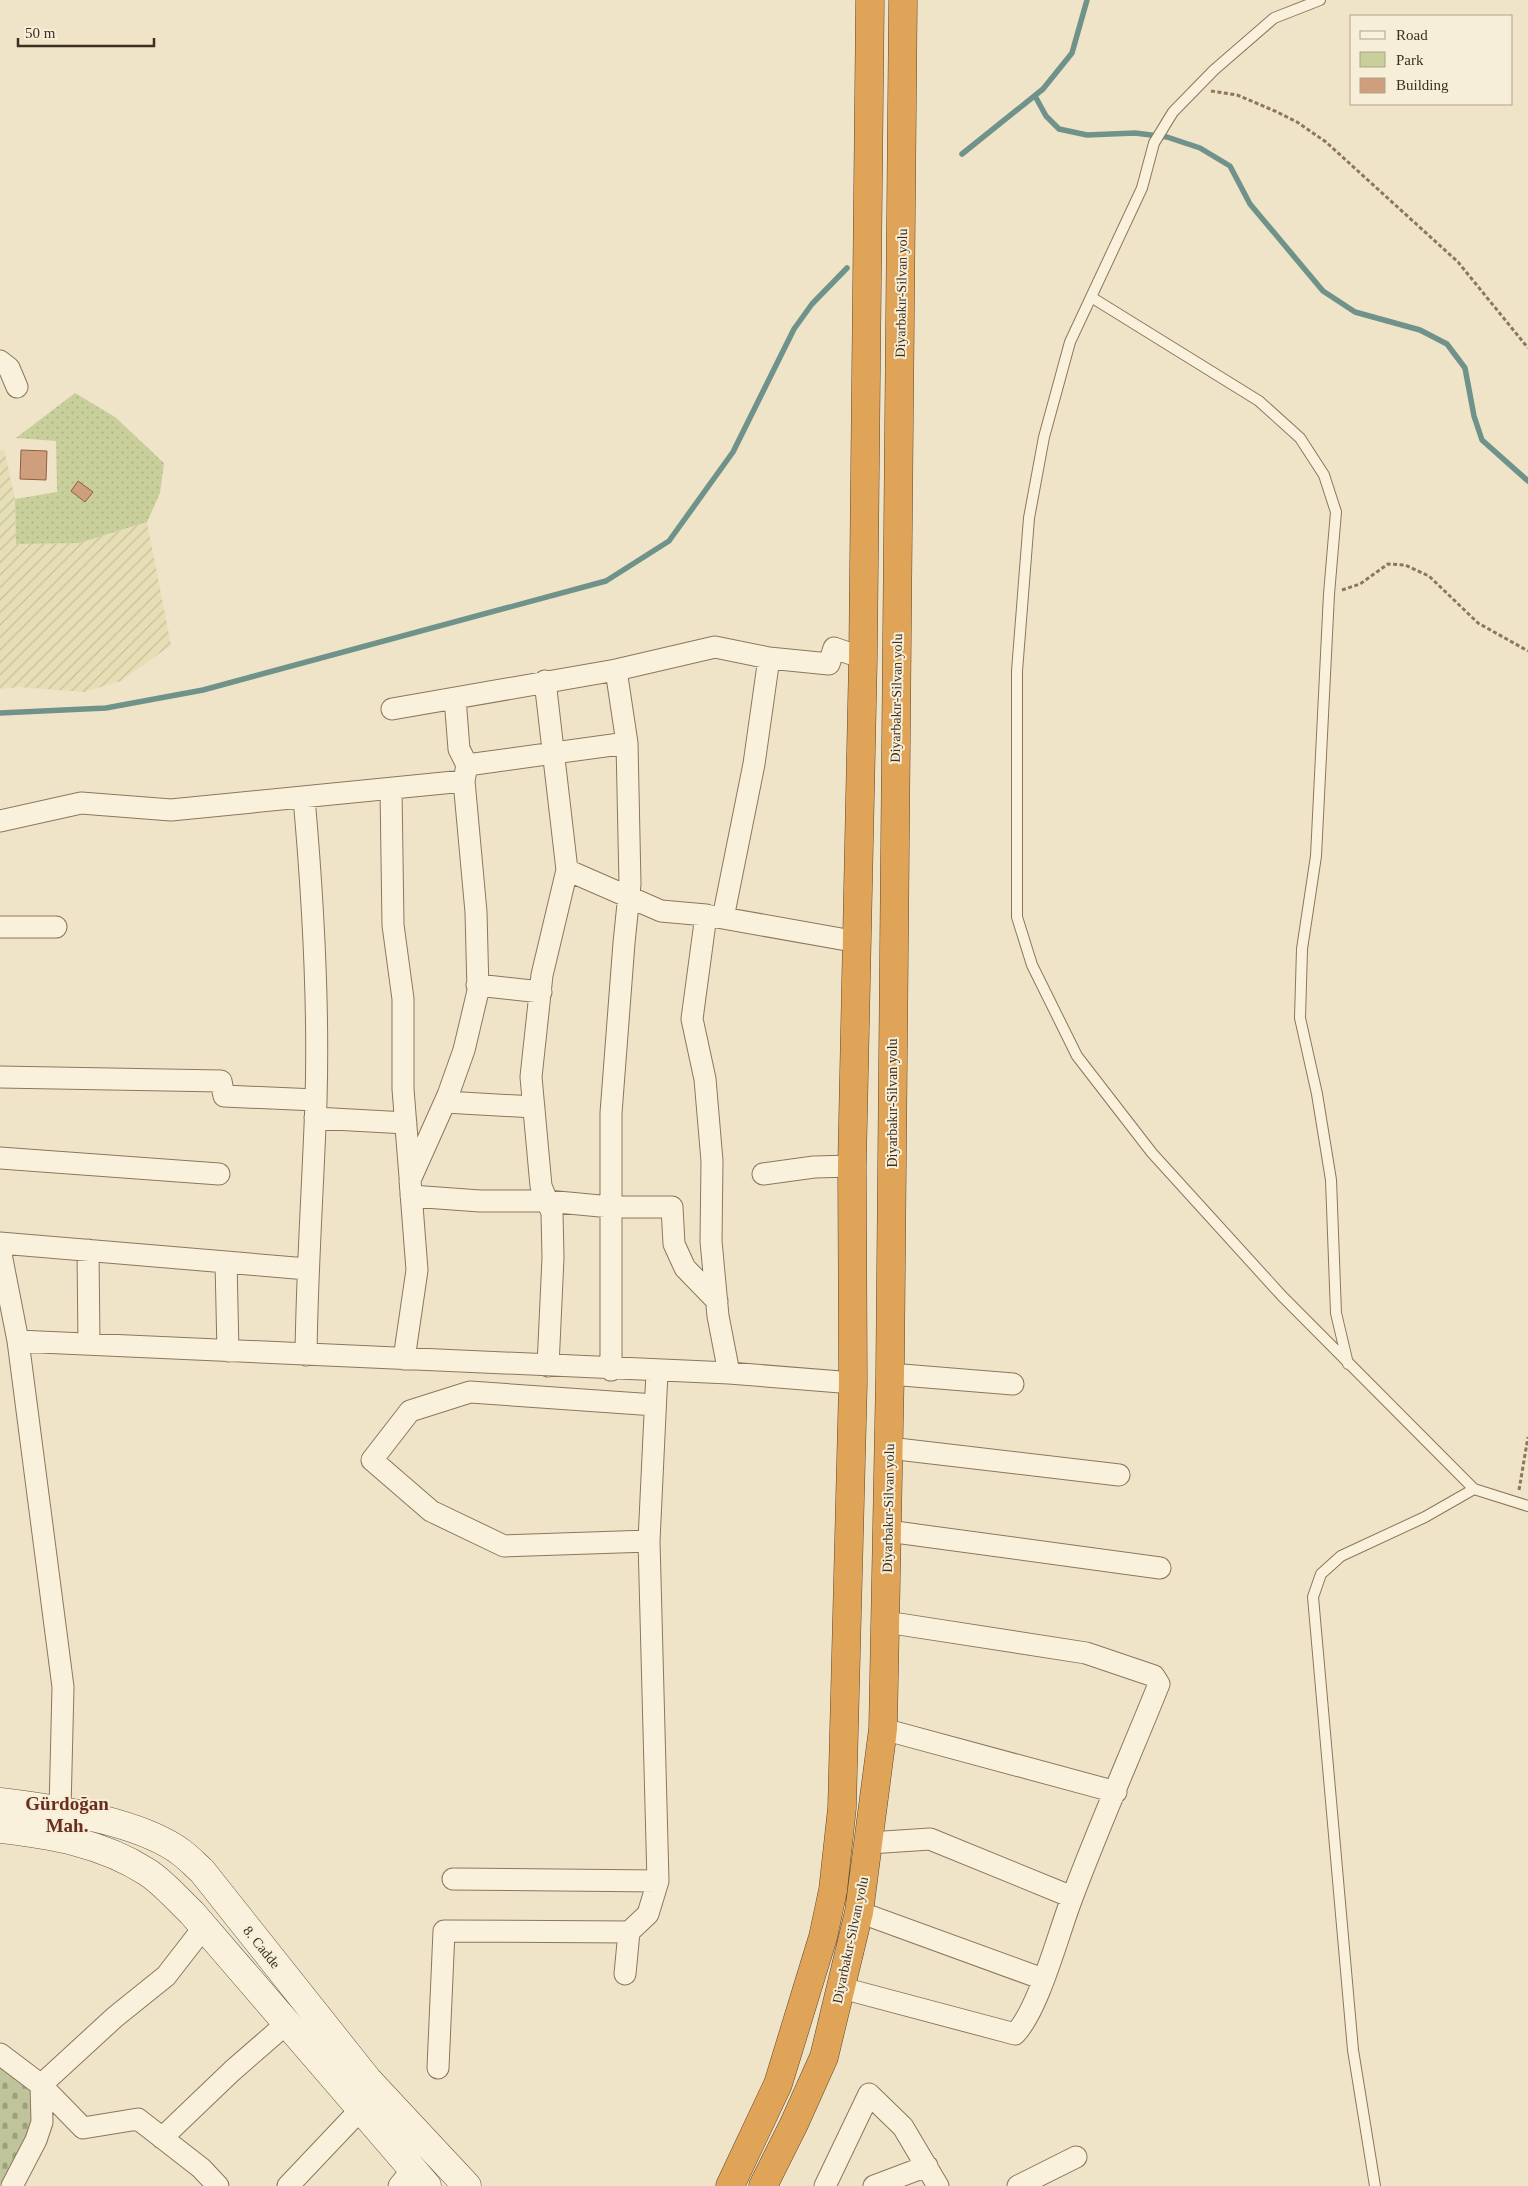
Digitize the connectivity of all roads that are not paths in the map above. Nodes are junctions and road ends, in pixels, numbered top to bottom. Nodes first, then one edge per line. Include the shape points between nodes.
1 (870, 0) edge
2 (903, 0) edge
3 (1320, 0) edge
4 (1091, 297) junction
5 (0, 361) edge
6 (17, 387) dead end
7 (769, 658) junction
8 (862, 658) junction
9 (616, 670) junction
10 (545, 681) junction
11 (455, 698) junction
12 (392, 709) dead end
13 (627, 743) junction
14 (553, 753) junction
15 (466, 773) junction
16 (392, 789) junction
17 (304, 798) junction
18 (0, 820) edge
19 (567, 870) junction
20 (629, 898) junction
21 (715, 917) junction
22 (0, 927) edge
23 (56, 928) dead end
24 (858, 942) junction
25 (478, 985) junction
26 (540, 992) junction
27 (0, 1077) edge
28 (445, 1102) junction
29 (534, 1108) junction
30 (315, 1109) junction
31 (406, 1123) junction
32 (0, 1158) edge
33 (852, 1166) junction
34 (219, 1174) dead end
35 (763, 1174) dead end
36 (410, 1188) junction
37 (547, 1200) junction
38 (611, 1207) junction
39 (0, 1243) edge
40 (0, 1249) edge
41 (88, 1250) junction
42 (226, 1262) junction
43 (307, 1270) junction
44 (717, 1302) junction
45 (18, 1341) junction
46 (89, 1344) junction
47 (228, 1351) junction
48 (306, 1355) junction
49 (404, 1360) junction
50 (1348, 1365) junction
51 (548, 1366) junction
52 (611, 1370) junction
53 (657, 1372) junction
54 (729, 1374) junction
55 (890, 1374) junction
56 (853, 1383) junction
57 (1013, 1384) dead end
58 (655, 1406) junction
59 (889, 1448) junction
60 (1118, 1474) dead end
61 (1474, 1489) junction
62 (1528, 1506) edge
63 (888, 1531) junction
64 (649, 1541) junction
65 (1160, 1568) dead end
66 (886, 1622) junction
67 (883, 1729) junction
68 (1116, 1792) junction
69 (0, 1802) edge
70 (60, 1809) junction
71 (0, 1829) edge
72 (868, 1843) junction
73 (453, 1879) dead end
74 (658, 1881) junction
75 (1072, 1898) junction
76 (859, 1912) junction
77 (204, 1927) junction
78 (629, 1932) junction
79 (625, 1974) dead end
80 (1043, 1979) junction
81 (842, 1988) junction
82 (286, 2024) junction
83 (0, 2054) edge
84 (438, 2068) dead end
85 (41, 2085) junction
86 (360, 2110) junction
87 (162, 2138) junction
88 (1076, 2157) dead end
89 (927, 2166) junction
90 (413, 2180) edge
91 (12, 2186) edge
92 (218, 2186) edge
93 (288, 2186) edge
94 (467, 2186) edge
95 (730, 2186) edge
96 (763, 2186) edge
97 (826, 2186) edge
98 (874, 2186) edge
99 (938, 2186) edge
100 (1019, 2186) edge
101 (1375, 2186) edge

1 - 8 highway, Diyarbakır-Silvan yolu
2 - 55 highway, Diyarbakır-Silvan yolu
3 - 4 lane via 1274,18 1214,70 1173,112 1154,143 1142,188
4 - 50 lane via 1070,342 1044,438 1029,518 1017,671 1017,917 1032,965 1077,1056 1152,1153
4 - 50 lane via 1258,401 1300,438 1324,475 1336,512 1316,856 1302,949 1300,1018 1331,1180 1336,1313
5 - 6 street via 9,368
7 - 8 street via 829,664 834,648
7 - 9 street via 715,647
7 - 21 street via 754,764
8 - 24 highway, Diyarbakır-Silvan yolu
9 - 10 street
9 - 13 street
10 - 11 street
10 - 14 street
11 - 12 street
11 - 15 street via 459,749
13 - 14 street
13 - 20 street
14 - 15 street
14 - 19 street
15 - 16 street
15 - 25 street
16 - 17 street
16 - 31 street via 393,925 403,999
17 - 18 street via 171,810 81,803
17 - 30 street via 315,926
19 - 20 street
19 - 26 street
20 - 21 street via 661,911
20 - 38 street via 611,1113
21 - 24 street
21 - 44 street via 692,1019 705,1079 712,1152 711,1242
22 - 23 street
24 - 33 highway, Diyarbakır-Silvan yolu
25 - 26 street
25 - 28 street via 464,1050
26 - 29 street via 531,1076
27 - 30 street via 221,1081 224,1096
28 - 29 street
28 - 36 street
29 - 37 street via 541,1186
30 - 31 street
30 - 43 street
31 - 36 street
32 - 34 street
33 - 35 street
33 - 56 highway, Diyarbakır-Silvan yolu
36 - 37 street via 480,1201
36 - 49 street via 417,1270
37 - 38 street
37 - 51 street via 552,1213 553,1258
38 - 44 street via 672,1207 674,1244 684,1268
38 - 52 street
39 - 41 street
40 - 45 street
41 - 42 street
41 - 46 street
42 - 43 street
42 - 47 street
43 - 48 street
44 - 54 street
45 - 46 street
45 - 70 street via 63,1687
46 - 47 street
47 - 48 street
48 - 49 street
49 - 51 street
50 - 61 lane via 1423,1435
51 - 52 street
52 - 53 street
53 - 54 street
53 - 58 street
54 - 56 street
55 - 57 street
55 - 59 highway, Diyarbakır-Silvan yolu
56 - 95 highway, Diyarbakır-Silvan yolu via 842,1808 833,1890 823,1937 778,2084
58 - 64 street
58 - 64 street via 470,1392 410,1411 372,1460 431,1511 504,1546
59 - 60 street
59 - 63 highway, Diyarbakır-Silvan yolu
61 - 62 lane
61 - 101 lane via 1425,1517 1341,1556 1321,1574 1313,1597 1352,2050
63 - 65 street
63 - 66 highway, Diyarbakır-Silvan yolu
64 - 74 street
66 - 67 highway, Diyarbakır-Silvan yolu
66 - 68 street via 1086,1653 1154,1676 1159,1684
67 - 68 street
67 - 72 highway, Diyarbakır-Silvan yolu
68 - 75 street
69 - 70 street, 8. Cadde
70 - 94 street, 8. Cadde via 145,1833 181,1852 202,1871 368,2080
71 - 77 street via 52,1835 109,1851 148,1873
72 - 75 street via 930,1839
72 - 76 highway, Diyarbakır-Silvan yolu
73 - 74 street
74 - 78 street via 648,1914
75 - 80 street
76 - 80 street
76 - 81 highway, Diyarbakır-Silvan yolu
77 - 82 street
77 - 85 street via 166,1976 115,2017
78 - 79 street
78 - 84 street via 444,1931
80 - 81 street via 1024,2024 1015,2034
81 - 96 highway, Diyarbakır-Silvan yolu via 824,2057
82 - 86 street
82 - 87 street
83 - 85 street
85 - 87 street via 83,2128 138,2119
85 - 91 street via 42,2122
86 - 90 street
86 - 93 street
87 - 92 street via 201,2168
88 - 100 street
89 - 97 street via 903,2127 869,2094
89 - 98 street
89 - 99 street

